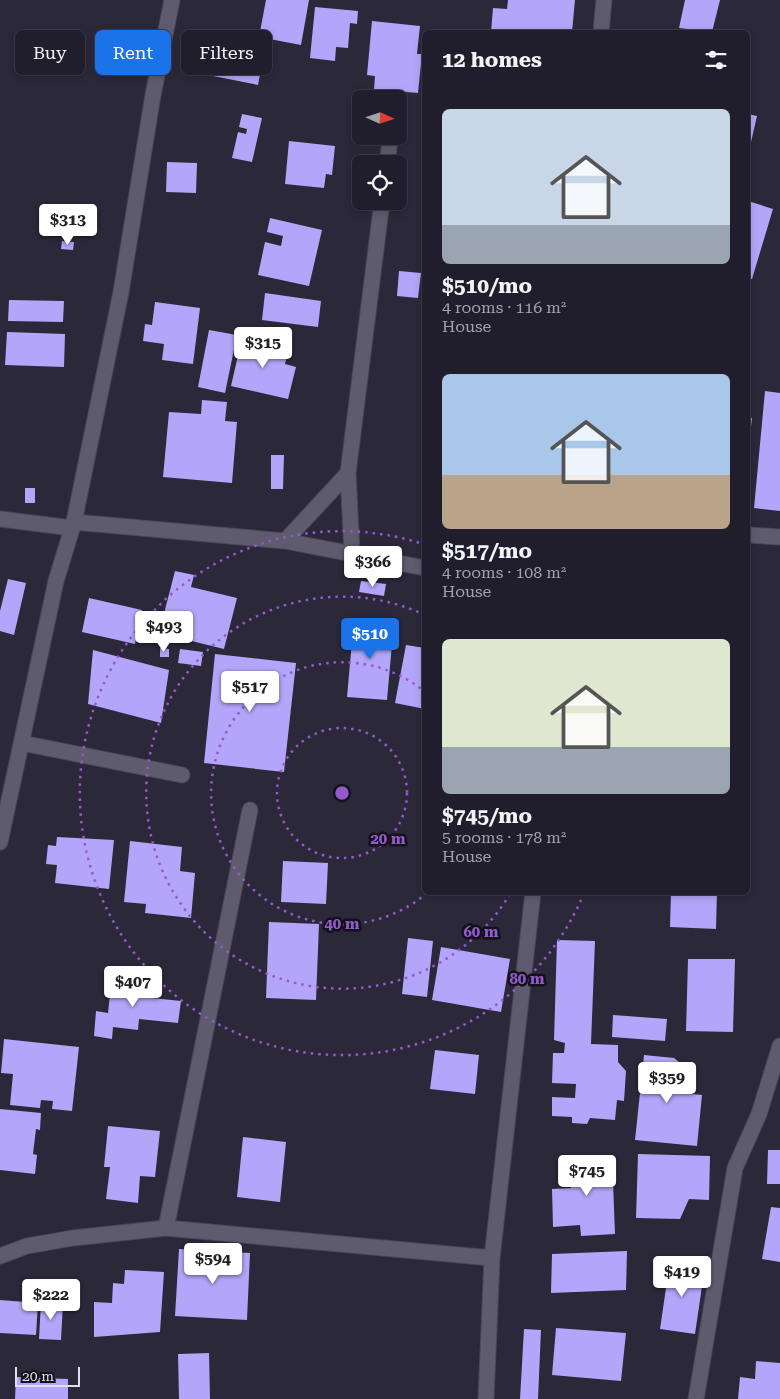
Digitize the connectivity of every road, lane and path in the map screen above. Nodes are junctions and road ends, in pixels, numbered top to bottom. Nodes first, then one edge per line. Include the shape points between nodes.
1 (172, 0) edge
2 (604, 0) edge
3 (601, 30) edge
4 (381, 210) edge
5 (348, 473) junction
6 (0, 519) edge
7 (73, 525) junction
8 (750, 535) edge
9 (780, 537) edge
10 (285, 541) junction
11 (352, 552) junction
12 (422, 567) edge
13 (22, 743) junction
14 (182, 775) dead end
15 (250, 810) dead end
16 (0, 842) edge
17 (533, 895) edge
18 (780, 1046) edge
19 (166, 1228) junction
20 (0, 1256) edge
21 (492, 1258) junction
22 (486, 1399) edge
23 (696, 1399) edge

1 - 7 street via 121,292
2 - 3 street
4 - 5 street
5 - 10 street
5 - 11 street
6 - 7 street
7 - 10 street
7 - 13 street via 56,581
8 - 9 street
10 - 11 street
11 - 12 street
13 - 14 street
13 - 16 street
15 - 19 street
17 - 21 street
18 - 23 street via 758,1114 735,1168
19 - 20 street via 73,1238 26,1246
19 - 21 street
21 - 22 street

